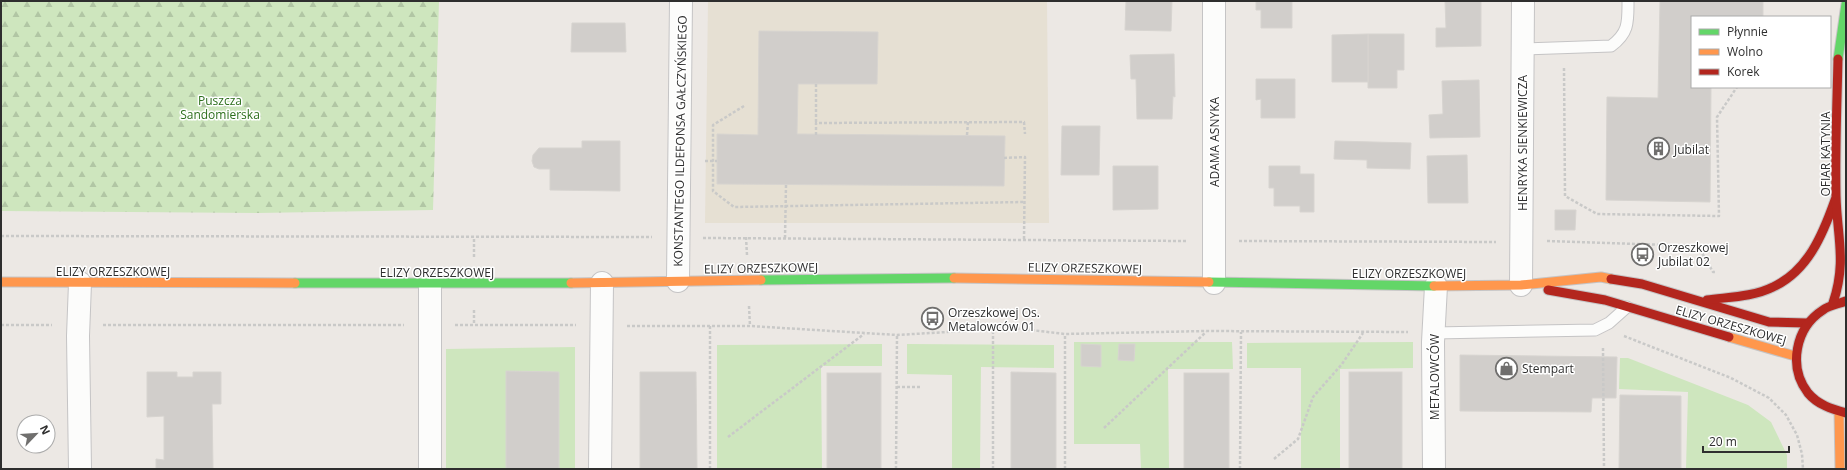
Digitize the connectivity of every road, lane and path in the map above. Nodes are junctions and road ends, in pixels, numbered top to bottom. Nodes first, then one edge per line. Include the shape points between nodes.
1 (681, 1) edge
2 (1214, 1) edge
3 (1523, 1) edge
4 (1628, 1) edge
5 (1846, 4) edge
6 (1564, 48) junction
7 (1523, 49) junction
8 (816, 84) dead end
9 (1735, 88) edge
10 (744, 106) dead end
11 (968, 122) junction
12 (816, 123) junction
13 (1025, 134) dead end
14 (816, 135) dead end
15 (967, 135) dead end
16 (1004, 158) dead end
17 (786, 185) dead end
18 (1836, 197) junction
19 (1025, 202) junction
20 (786, 206) junction
21 (1, 236) edge
22 (679, 237) junction
23 (785, 238) junction
24 (1214, 240) junction
25 (1024, 241) junction
26 (1521, 242) junction
27 (1719, 274) dead end
28 (678, 281) junction
29 (1, 282) edge
30 (80, 283) junction
31 (602, 283) junction
32 (1214, 283) junction
33 (430, 284) junction
34 (1521, 285) junction
35 (1436, 286) junction
36 (1701, 301) junction
37 (1846, 301) edge
38 (1833, 303) junction
39 (1627, 307) junction
40 (1806, 323) junction
41 (1, 325) edge
42 (79, 325) junction
43 (430, 325) junction
44 (601, 325) junction
45 (710, 326) junction
46 (993, 329) junction
47 (1595, 330) junction
48 (1206, 332) junction
49 (1241, 332) junction
50 (864, 333) junction
51 (1363, 333) junction
52 (1434, 333) junction
53 (1065, 334) junction
54 (897, 335) junction
55 (1603, 346) dead end
56 (1795, 356) junction
57 (897, 387) junction
58 (921, 387) dead end
59 (1842, 412) edge
60 (1104, 428) dead end
61 (728, 437) dead end
62 (1274, 459) dead end
63 (80, 469) edge
64 (430, 469) edge
65 (600, 469) edge
66 (710, 469) edge
67 (896, 469) edge
68 (993, 469) edge
69 (1065, 469) edge
70 (1240, 469) edge
71 (1434, 469) edge
72 (1604, 469) edge
73 (1803, 469) edge
74 (1840, 469) edge

1 - 22 street, KONSTANTEGO ILDEFONSA GAŁCZYŃSKIEGO
2 - 24 street, ADAMA ASNYKA
3 - 7 street, HENRYKA SIENKIEWICZA
4 - 6 lane via 1627,28 1621,38 1610,46
5 - 18 street, OFIAR KATYNIA via 1838,58
6 - 7 lane
6 - 9 path via 1565,196 1597,214 1719,216 1717,117
7 - 26 street, HENRYKA SIENKIEWICZA
8 - 12 path
10 - 20 path via 713,125 713,191 734,207
11 - 12 path
11 - 13 path via 1024,122
11 - 15 path
12 - 14 path
16 - 19 path via 1025,157
17 - 20 path
18 - 36 street via 1817,246 1805,264 1788,278 1757,293
18 - 38 street, OFIAR KATYNIA via 1844,247 1839,290
19 - 20 path
19 - 25 path
20 - 23 path
21 - 22 path
22 - 23 path
22 - 28 street, KONSTANTEGO ILDEFONSA GAŁCZYŃSKIEGO
23 - 25 path
24 - 25 path
24 - 26 path
24 - 32 street, ADAMA ASNYKA
26 - 27 path via 1698,246 1713,272
26 - 34 street, HENRYKA SIENKIEWICZA
28 - 31 street, ELIZY ORZESZKOWEJ
28 - 32 street, ELIZY ORZESZKOWEJ via 1036,278
29 - 30 street, ELIZY ORZESZKOWEJ
30 - 33 street, ELIZY ORZESZKOWEJ
30 - 42 street
31 - 33 street, ELIZY ORZESZKOWEJ
31 - 44 street
32 - 35 street, ELIZY ORZESZKOWEJ
33 - 43 street
34 - 35 street, ELIZY ORZESZKOWEJ
34 - 36 street, ELIZY ORZESZKOWEJ via 1601,277 1642,284
34 - 39 street, ELIZY ORZESZKOWEJ via 1605,300
35 - 52 street, METALOWCÓW
36 - 40 street, ELIZY ORZESZKOWEJ via 1768,322
37 - 38 street
38 - 40 street via 1820,310
39 - 47 lane via 1609,323
39 - 56 street, ELIZY ORZESZKOWEJ
40 - 56 street via 1798,339
41 - 42 path
42 - 43 path
42 - 63 street
43 - 44 path
43 - 64 street
44 - 45 path
44 - 65 street
45 - 50 path
45 - 66 path
46 - 53 path via 1014,328
46 - 54 path
46 - 68 path
47 - 52 lane
47 - 73 path via 1619,334 1642,342 1731,378 1769,398 1786,415 1797,435
48 - 49 path
48 - 53 path
48 - 60 path
49 - 51 path
49 - 70 path
50 - 54 path
50 - 61 path
51 - 52 path
51 - 62 path via 1342,364 1313,397 1298,439
52 - 71 street, METALOWCÓW
53 - 69 path
54 - 57 path
55 - 72 path
56 - 59 street via 1798,375 1807,392 1821,405
57 - 58 path
57 - 67 path
59 - 74 street

